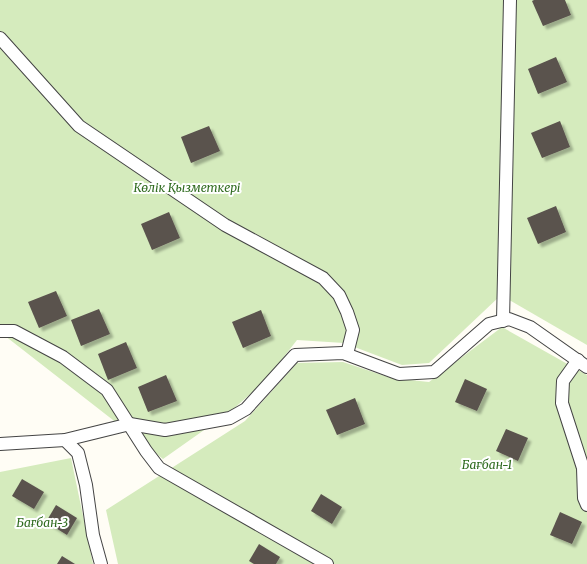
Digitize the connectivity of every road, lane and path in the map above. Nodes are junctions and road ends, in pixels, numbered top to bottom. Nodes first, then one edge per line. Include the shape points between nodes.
1 (510, 0) edge
2 (0, 38) edge
3 (503, 321) junction
4 (0, 331) edge
5 (347, 354) junction
6 (582, 363) edge
7 (130, 424) junction
8 (65, 440) junction
9 (0, 444) edge
10 (587, 505) edge
11 (101, 564) edge
12 (327, 564) edge

1 - 3 street
2 - 5 street via 79,126 225,225 323,278 339,295 353,330
3 - 5 street via 489,324 434,372 399,374
3 - 6 street via 509,319 530,327
4 - 7 street via 14,331 63,357 107,390
5 - 7 street via 295,355 246,409 230,418 165,430
6 - 10 street via 563,381 562,402 583,468 584,498
7 - 8 street
7 - 12 street via 159,468
8 - 9 street
8 - 11 street via 78,453

